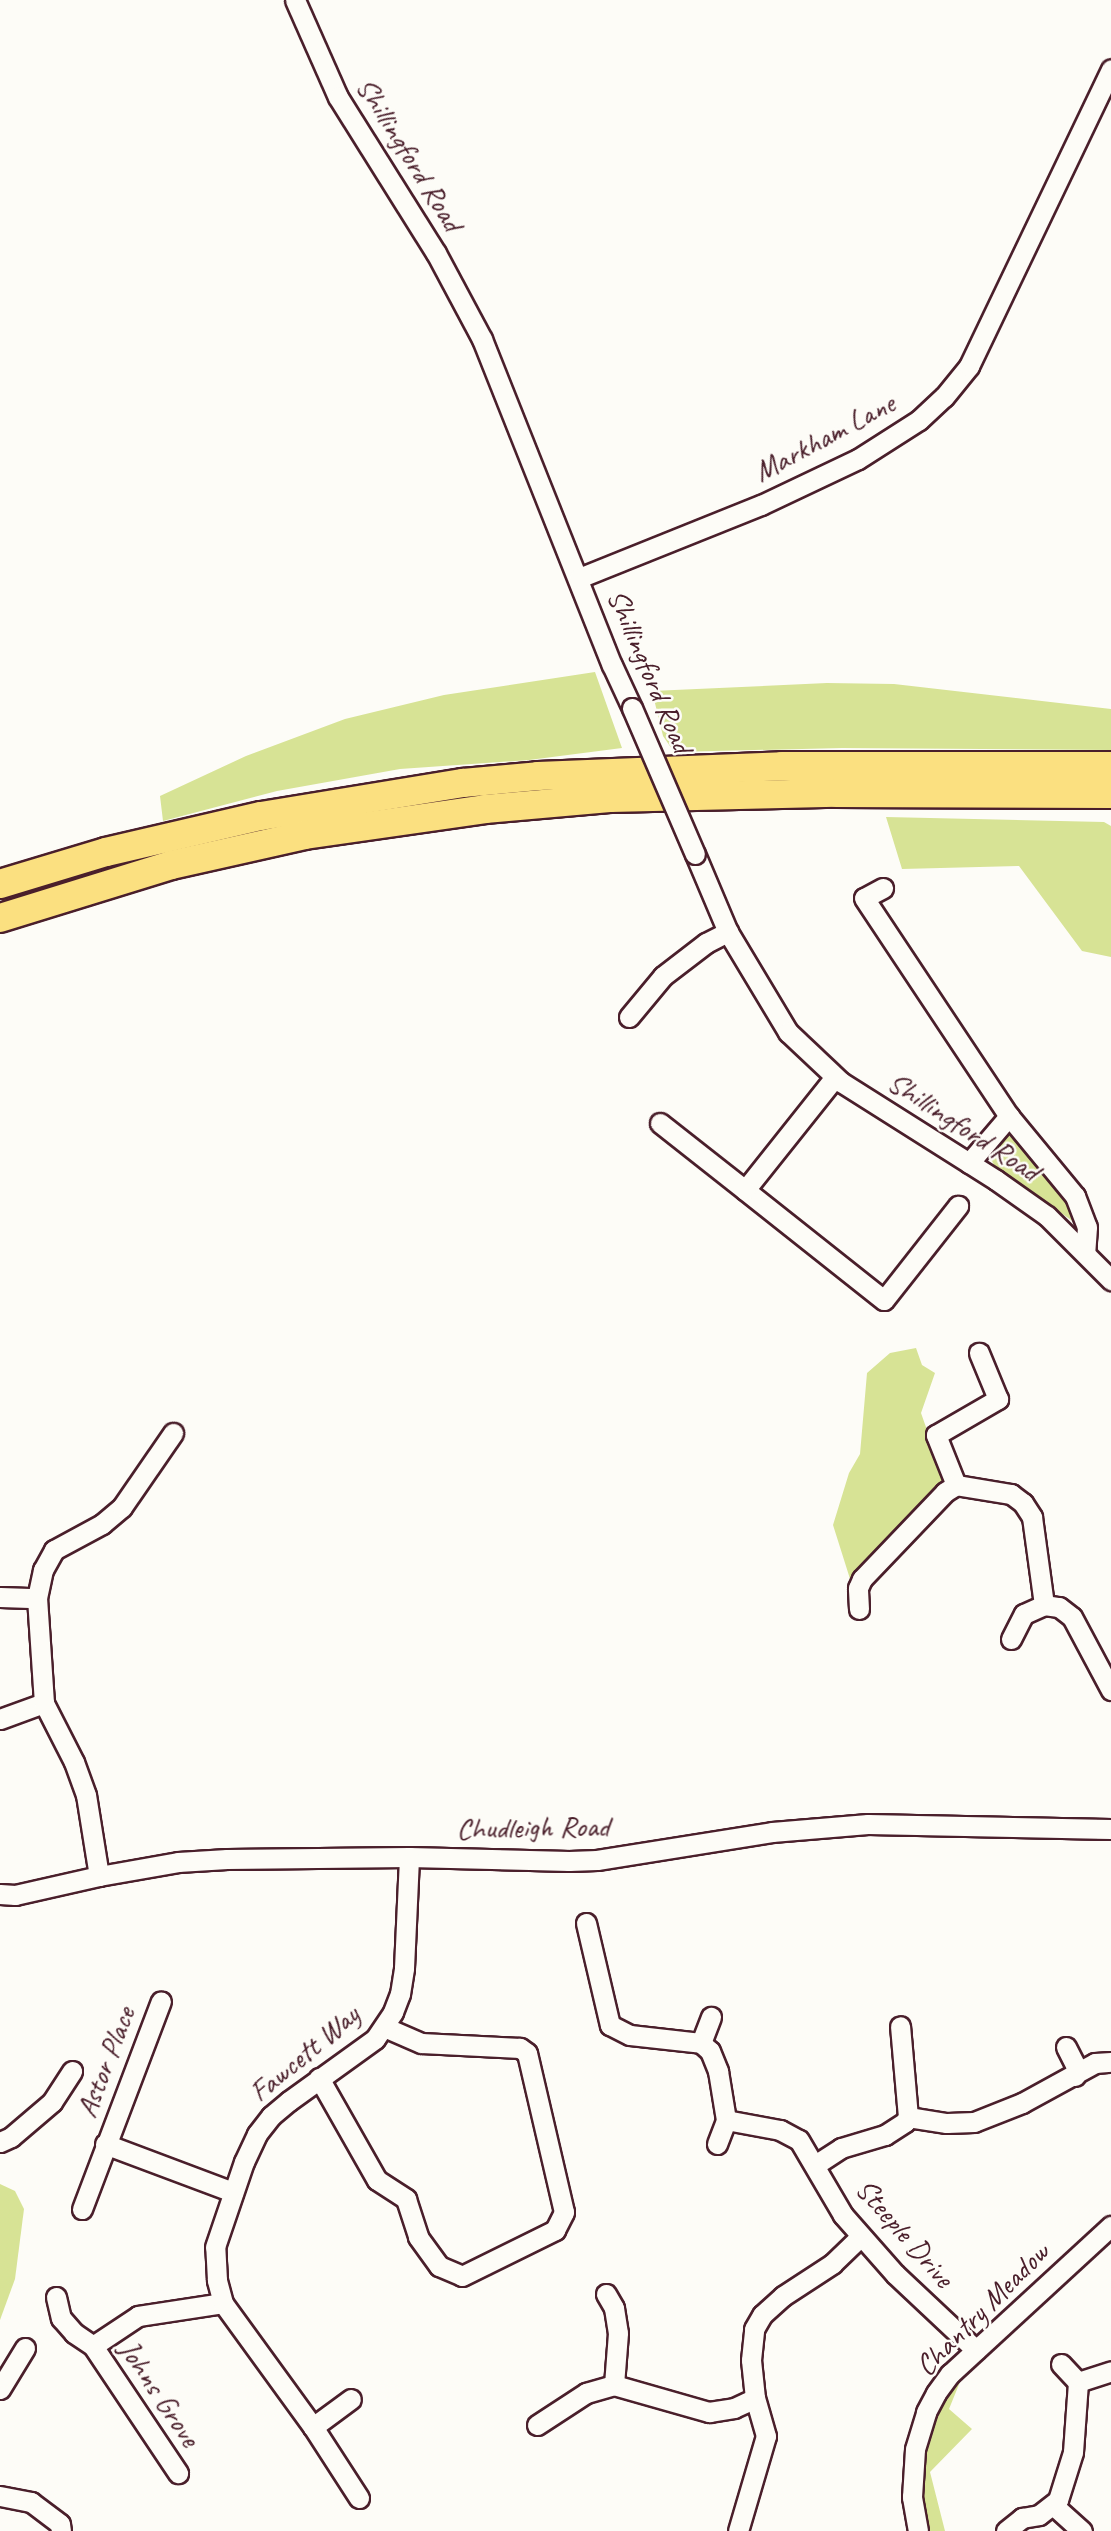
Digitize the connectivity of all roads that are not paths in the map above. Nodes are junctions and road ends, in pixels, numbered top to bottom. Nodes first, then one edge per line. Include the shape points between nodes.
1 (295, 0) edge
2 (1111, 69) edge
3 (579, 578) junction
4 (1111, 766) edge
5 (1111, 794) edge
6 (0, 884) edge
7 (883, 888) dead end
8 (0, 918) edge
9 (728, 933) junction
10 (629, 1017) dead end
11 (835, 1077) junction
12 (1009, 1115) junction
13 (660, 1123) dead end
14 (970, 1163) junction
15 (745, 1190) junction
16 (958, 1206) dead end
17 (1085, 1253) junction
18 (1111, 1280) edge
19 (979, 1353) dead end
20 (173, 1433) dead end
21 (956, 1485) junction
22 (0, 1597) edge
23 (37, 1598) junction
24 (1044, 1605) junction
25 (859, 1609) dead end
26 (1011, 1639) dead end
27 (1111, 1690) edge
28 (44, 1703) junction
29 (0, 1719) edge
30 (1111, 1829) edge
31 (410, 1857) junction
32 (99, 1876) junction
33 (0, 1894) edge
34 (586, 1923) dead end
35 (161, 2001) dead end
36 (711, 2017) dead end
37 (900, 2026) dead end
38 (384, 2027) junction
39 (701, 2043) junction
40 (1066, 2047) dead end
41 (1111, 2062) edge
42 (72, 2070) dead end
43 (1075, 2077) junction
44 (319, 2078) junction
45 (908, 2117) junction
46 (726, 2120) junction
47 (0, 2141) edge
48 (105, 2144) junction
49 (717, 2144) dead end
50 (815, 2165) junction
51 (233, 2192) junction
52 (82, 2209) dead end
53 (1111, 2226) edge
54 (862, 2236) junction
55 (606, 2294) dead end
56 (56, 2297) dead end
57 (223, 2303) junction
58 (93, 2346) junction
59 (25, 2347) dead end
60 (976, 2350) junction
61 (1061, 2364) dead end
62 (1111, 2371) edge
63 (1077, 2382) junction
64 (614, 2385) junction
65 (0, 2389) edge
66 (755, 2398) junction
67 (351, 2399) dead end
68 (537, 2425) dead end
69 (313, 2427) junction
70 (178, 2473) dead end
71 (0, 2496) edge
72 (359, 2498) dead end
73 (1053, 2505) junction
74 (61, 2531) edge
75 (738, 2531) edge
76 (918, 2531) edge
77 (1006, 2531) edge
78 (1082, 2531) edge

1 - 3 street, Shillingford Road via 338,97 436,253 482,339
2 - 3 street, Markham Lane via 968,366 944,397 919,420 858,459 761,505
3 - 9 street, Shillingford Road, bridge
4 - 6 highway via 782,765 463,783 261,816 106,852
5 - 8 highway via 624,798 485,809 305,835 171,865
7 - 12 street, Shillingford Road via 864,898
9 - 10 street via 706,943 663,976
9 - 11 street, Shillingford Road via 788,1032
11 - 14 street, Shillingford Road
11 - 15 street
12 - 14 street
12 - 17 street, Shillingford Road via 1075,1196 1087,1227
13 - 15 street
14 - 17 street, Shillingford Road via 1048,1216
15 - 16 street via 884,1300
17 - 18 street, Shillingford Road
19 - 21 street via 998,1399 936,1436
20 - 23 street via 139,1487 116,1513 54,1550 43,1570
21 - 24 street via 1011,1494 1029,1511
21 - 25 street via 862,1579
22 - 23 street
23 - 28 street
24 - 26 street via 1024,1614
24 - 27 street via 1059,1607 1072,1617
28 - 29 street
28 - 32 street via 86,1795
30 - 31 street, Chudleigh Road via 868,1824 772,1832 597,1860
31 - 32 street, Chudleigh Road via 178,1862
31 - 38 street, Fawcett Way via 402,1981
32 - 33 street, Chudleigh Road via 15,1895
34 - 39 street via 611,2025 630,2035
35 - 48 street, Astor Place
36 - 39 street
37 - 45 street
38 - 44 street, Fawcett Way via 367,2045
38 - 44 street via 421,2043 520,2048 527,2053 564,2212 555,2230 462,2276 439,2266 418,2237 405,2199 377,2180
39 - 46 street via 710,2051 718,2071
40 - 43 street via 1076,2067
41 - 43 street via 1095,2063
42 - 47 street via 52,2102 21,2130
43 - 45 street via 974,2122
44 - 51 street, Fawcett Way via 271,2116 257,2134
45 - 50 street via 885,2135 841,2148
46 - 49 street
46 - 50 street, Steeple Drive via 788,2133 799,2140
48 - 51 street, Astor Place
48 - 52 street, Astor Place
50 - 54 street, Steeple Drive via 843,2215
51 - 57 street, Fawcett Way via 215,2247
53 - 60 street, Chantry Meadow
54 - 60 street, Steeple Drive via 938,2317
54 - 66 street via 832,2264 783,2296 757,2322 751,2350
55 - 64 street via 614,2308 618,2333
56 - 58 street, Johns Grove via 61,2318
57 - 58 street, Johns Grove via 138,2316
57 - 69 street, Fawcett Way
58 - 70 street, Johns Grove
59 - 65 street
60 - 76 street, Chantry Meadow via 936,2393 918,2433 912,2497
61 - 63 street
62 - 63 street
63 - 73 street via 1073,2452 1061,2494
64 - 66 street via 709,2412
64 - 68 street via 586,2393
66 - 75 street via 765,2441
67 - 69 street
69 - 72 street, Fawcett Way
71 - 74 street via 31,2502 60,2524
73 - 77 street via 1039,2515 1022,2518
73 - 78 street

